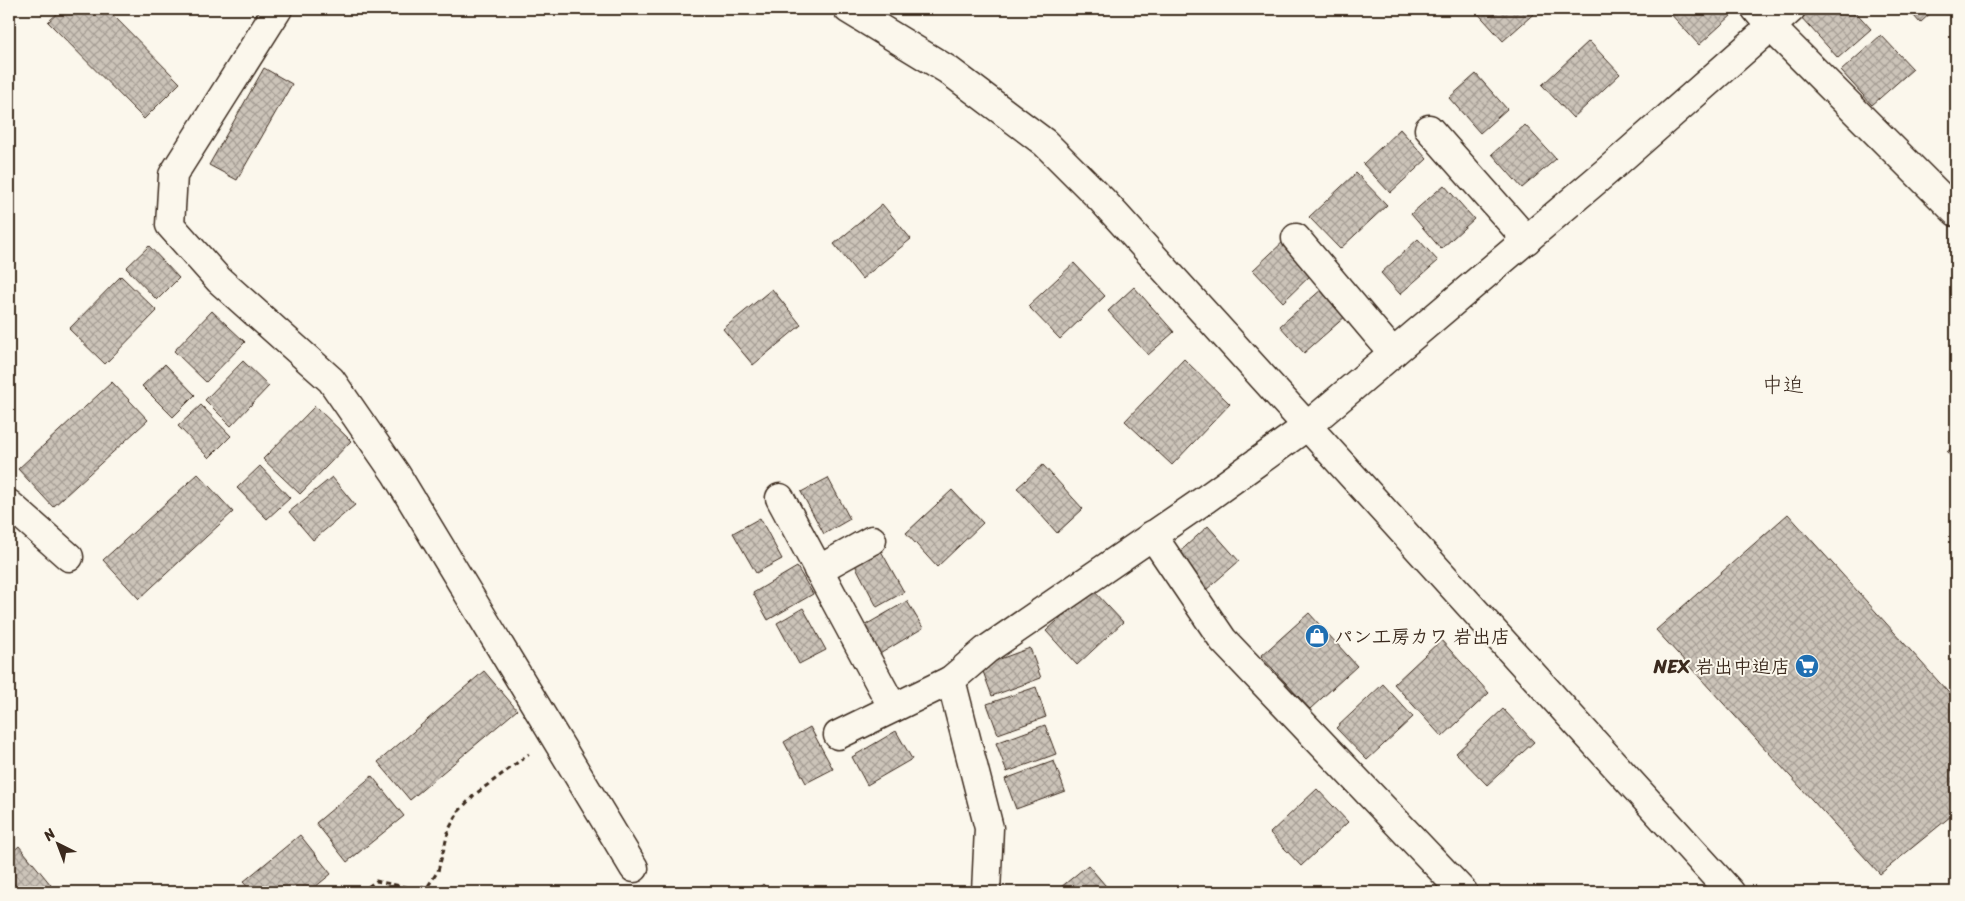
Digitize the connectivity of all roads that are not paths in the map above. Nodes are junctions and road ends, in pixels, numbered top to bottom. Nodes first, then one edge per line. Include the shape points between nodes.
1 (278, 9) edge
2 (848, 9) edge
3 (1791, 9) edge
4 (1764, 18) edge
5 (1429, 129) dead end
6 (1956, 212) edge
7 (1296, 238) dead end
8 (1527, 240) junction
9 (1393, 353) junction
10 (1306, 427) junction
11 (780, 498) dead end
12 (9, 504) edge
13 (1152, 535) junction
14 (872, 540) dead end
15 (69, 557) dead end
16 (818, 570) junction
17 (952, 680) junction
18 (893, 708) junction
19 (838, 735) dead end
20 (634, 868) dead end
21 (986, 892) edge
22 (1463, 892) edge
23 (1730, 892) edge

1 - 20 street via 173,175 170,225 219,280 331,380 396,474
2 - 10 street via 948,70 1045,143 1102,200
3 - 4 street
4 - 6 street
4 - 8 street via 1606,172
5 - 8 street
7 - 9 street
8 - 9 street
9 - 10 street
10 - 13 street
10 - 23 street
11 - 16 street
12 - 15 street
13 - 17 street via 986,650
13 - 22 street via 1223,640
14 - 16 street
16 - 18 street
17 - 18 street
17 - 21 street via 989,828
18 - 19 street

